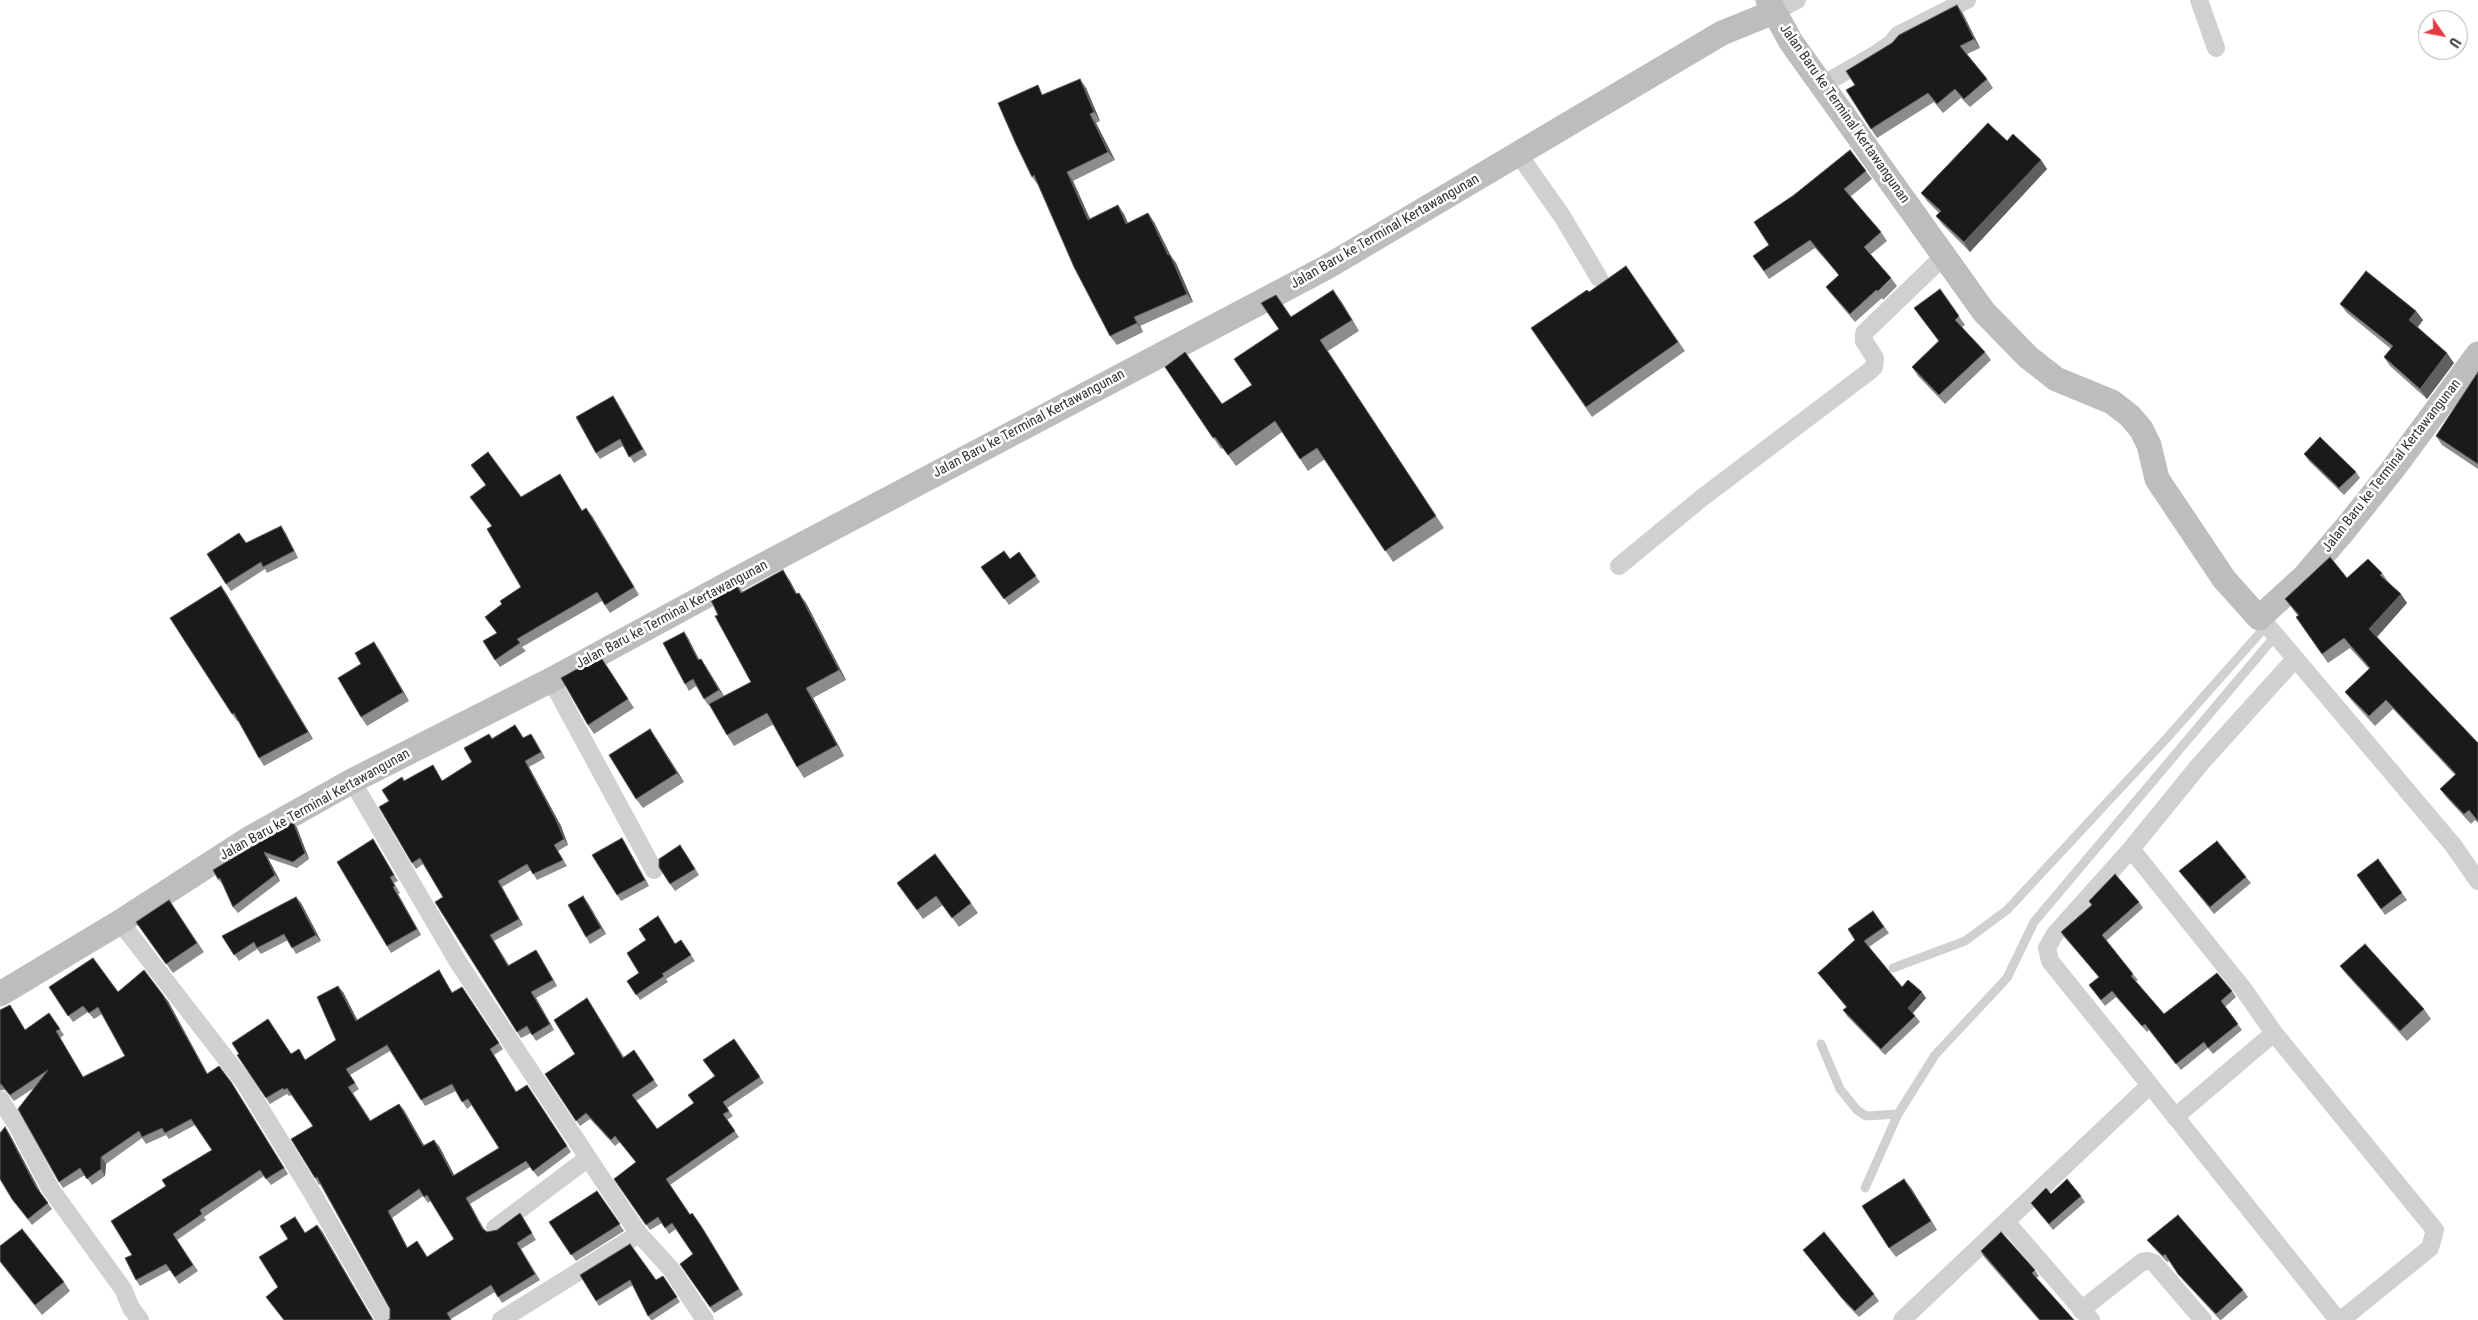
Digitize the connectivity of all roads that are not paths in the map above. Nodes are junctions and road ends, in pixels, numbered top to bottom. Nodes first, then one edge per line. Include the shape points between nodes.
1 (1797, 0) edge
2 (1967, 0) edge
3 (2200, 0) edge
4 (1771, 6) edge
5 (2216, 48) dead end
6 (1822, 85) junction
7 (1519, 154) junction
8 (1944, 256) junction
9 (1599, 278) dead end
10 (2478, 354) edge
11 (1619, 566) dead end
12 (2267, 626) junction
13 (2295, 658) junction
14 (551, 680) junction
15 (352, 781) junction
16 (2131, 849) junction
17 (654, 870) dead end
18 (2478, 881) edge
19 (120, 922) junction
20 (1893, 968) dead end
21 (0, 994) edge
22 (2274, 1033) junction
23 (1821, 1044) dead end
24 (2150, 1085) junction
25 (0, 1099) edge
26 (1898, 1114) junction
27 (2176, 1117) junction
28 (588, 1158) junction
29 (1866, 1188) dead end
30 (2007, 1222) junction
31 (495, 1228) edge
32 (639, 1234) junction
33 (2086, 1315) edge
34 (140, 1320) edge
35 (385, 1320) edge
36 (501, 1320) edge
37 (705, 1320) edge
38 (1902, 1320) edge
39 (2203, 1320) edge
40 (2340, 1320) edge

1 - 4 street
2 - 6 street via 1898,35 1876,54
3 - 5 street
4 - 6 main road, Jalan Baru ke Terminal Kertawangunan
4 - 7 main road, Jalan Baru ke Terminal Kertawangunan
6 - 8 main road, Jalan Baru ke Terminal Kertawangunan
7 - 9 street via 1562,216
7 - 14 main road, Jalan Baru ke Terminal Kertawangunan via 1327,267
8 - 11 street via 1864,333 1864,340 1875,358 1874,368 1703,497
8 - 12 main road, Jalan Baru ke Terminal Kertawangunan via 1984,312 2028,357 2056,379 2112,402 2130,416 2149,445 2157,479 2224,579
10 - 12 main road, Jalan Baru ke Terminal Kertawangunan via 2393,469
12 - 13 street
12 - 20 lane via 2007,910 1965,940
12 - 26 lane via 2034,922 2007,978 1935,1055
13 - 16 street via 2201,763
13 - 18 street via 2453,845
14 - 15 main road, Jalan Baru ke Terminal Kertawangunan
14 - 17 street
15 - 19 main road, Jalan Baru ke Terminal Kertawangunan via 247,840
15 - 28 street via 458,962
16 - 22 street via 2244,990
16 - 24 street via 2055,934 2047,948 2050,961
19 - 21 main road, Jalan Baru ke Terminal Kertawangunan
19 - 35 street via 244,1082
22 - 27 street
22 - 40 street via 2436,1230 2430,1248
23 - 26 lane via 1840,1089 1857,1110 1866,1116
24 - 27 street
24 - 30 street
25 - 34 street via 50,1188 117,1281
26 - 29 lane
27 - 40 street
28 - 31 street
28 - 32 street
30 - 33 street
30 - 38 street
32 - 36 street
32 - 37 street via 671,1269
33 - 39 street via 2142,1262 2148,1261 2154,1263

